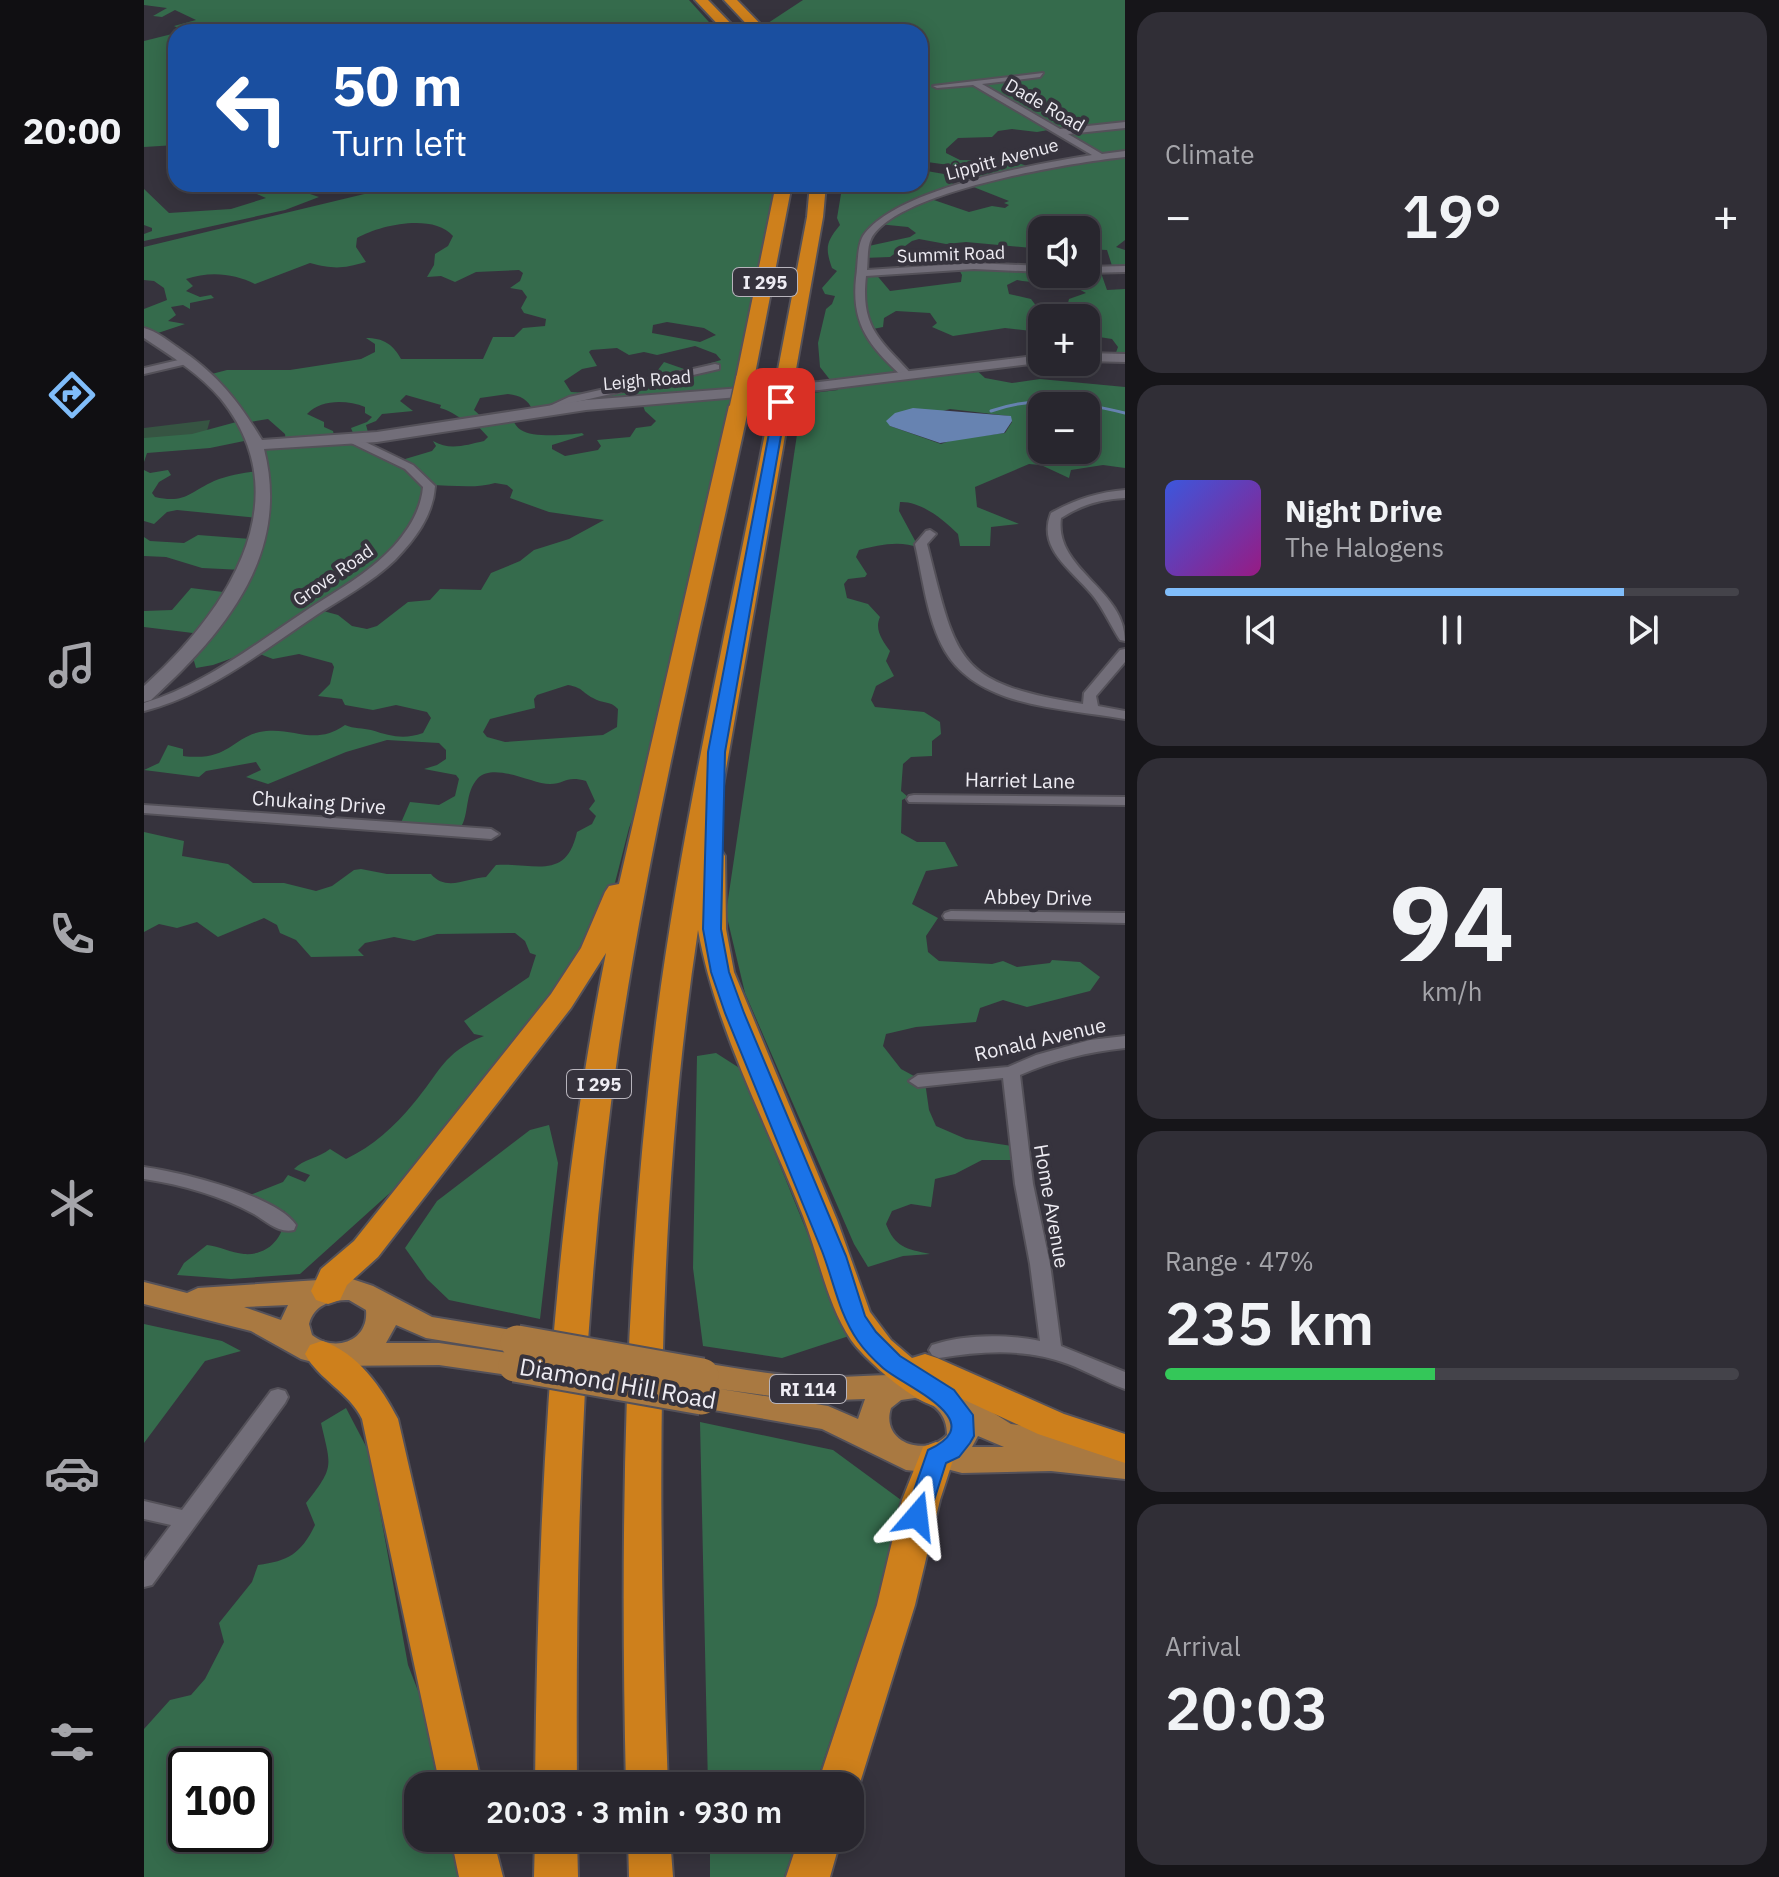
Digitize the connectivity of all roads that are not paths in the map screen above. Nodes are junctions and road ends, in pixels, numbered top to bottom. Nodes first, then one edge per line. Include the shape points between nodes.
1 (701, 0) edge
2 (730, 0) edge
3 (724, 24) edge
4 (753, 24) edge
5 (1040, 75) dead end
6 (974, 82) junction
7 (937, 86) dead end
8 (1125, 125) edge
9 (1058, 132) junction
10 (1125, 154) edge
11 (1100, 156) junction
12 (782, 192) edge
13 (817, 192) edge
14 (1028, 268) edge
15 (1125, 269) edge
16 (1100, 270) edge
17 (862, 273) junction
18 (144, 332) edge
19 (1100, 357) edge
20 (1125, 358) edge
21 (187, 361) junction
22 (1028, 361) edge
23 (715, 367) dead end
24 (144, 371) edge
25 (908, 376) junction
26 (547, 410) junction
27 (351, 439) junction
28 (256, 445) junction
29 (1125, 494) edge
30 (930, 534) dead end
31 (1125, 637) edge
32 (1125, 653) edge
33 (144, 696) edge
34 (144, 707) edge
35 (1091, 708) junction
36 (1125, 715) edge
37 (717, 752) junction
38 (914, 799) dead end
39 (1125, 801) edge
40 (144, 809) edge
41 (646, 824) junction
42 (491, 834) dead end
43 (951, 916) dead end
44 (1125, 918) edge
45 (1125, 1042) edge
46 (1011, 1072) junction
47 (918, 1081) dead end
48 (144, 1173) edge
49 (287, 1225) dead end
50 (835, 1256) junction
51 (325, 1292) junction
52 (144, 1293) edge
53 (371, 1298) junction
54 (175, 1300) junction
55 (1051, 1348) junction
56 (939, 1350) dead end
57 (323, 1351) junction
58 (516, 1353) junction
59 (1125, 1381) edge
60 (702, 1386) junction
61 (937, 1395) junction
62 (278, 1397) dead end
63 (886, 1447) junction
64 (1125, 1450) edge
65 (939, 1456) junction
66 (1125, 1466) edge
67 (144, 1510) edge
68 (186, 1520) junction
69 (144, 1578) edge
70 (458, 1772) edge
71 (556, 1772) edge
72 (647, 1772) edge
73 (843, 1772) edge
74 (475, 1852) edge
75 (556, 1852) edge
76 (650, 1852) edge
77 (816, 1852) edge
78 (481, 1877) edge
79 (556, 1877) edge
80 (651, 1877) edge
81 (808, 1877) edge

1 - 3 highway
2 - 4 highway
5 - 6 street
6 - 7 street
6 - 9 street, Dade Road
8 - 9 street
9 - 11 street, Dade Road
10 - 11 street, Lippitt Avenue
11 - 17 street, Lippitt Avenue via 1063,161 911,204 868,234
12 - 41 highway, I 295, bridge
13 - 37 highway, I 295, bridge
14 - 17 street, Summit Road via 965,266
15 - 16 street
17 - 25 street, Lippitt Avenue via 858,310 863,327
18 - 21 street
19 - 20 street
21 - 24 street
21 - 28 street via 231,401
22 - 25 street, Leigh Road
23 - 26 street via 573,399
25 - 26 street, Leigh Road
26 - 27 street, Leigh Road
27 - 28 street, Leigh Road
27 - 34 street, Grove Road via 409,467 429,486 426,504 402,545 371,574 275,636 187,690
28 - 33 street via 265,502 250,564 216,621
29 - 31 street via 1071,505 1055,516 1052,527 1063,560 1093,588
30 - 35 street via 921,544 944,626 951,648 970,673 1021,695
32 - 35 street via 1089,696
35 - 36 street
37 - 50 highway via 711,906 715,951 734,1013
37 - 72 highway, I 295 via 676,987 656,1174 644,1463
38 - 39 street, Harriet Lane
40 - 42 street, Chukaing Drive
41 - 51 highway via 603,931 574,983 430,1170
41 - 71 highway, I 295 via 603,1049 575,1299 561,1524
43 - 44 street, Abbey Drive
45 - 46 street, Ronald Avenue via 1090,1046
46 - 47 street, Ronald Avenue
46 - 55 street, Home Avenue
48 - 49 street via 213,1186
50 - 61 highway via 849,1305 868,1338
50 - 64 highway via 884,1330 921,1365 1041,1420
51 - 53 main road via 354,1290
51 - 54 main road, Diamond Hill Road / RI 114
51 - 57 main road via 305,1303 295,1319 295,1333
52 - 54 main road, Diamond Hill Road / RI 114
53 - 57 main road via 381,1311 379,1330 362,1347
53 - 58 main road, Diamond Hill Road / RI 114 via 426,1327
54 - 57 main road, Diamond Hill Road / RI 114 via 259,1322
55 - 56 street via 1003,1343
55 - 59 street
57 - 58 main road, Diamond Hill Road / RI 114
57 - 70 highway via 368,1395 380,1419
58 - 60 main road, Diamond Hill Road / RI 114, bridge
60 - 61 main road, Diamond Hill Road / RI 114
60 - 63 main road, Diamond Hill Road / RI 114 via 828,1418
61 - 63 main road via 888,1392 873,1410 873,1430
61 - 64 main road via 1007,1438
61 - 65 main road via 961,1415 963,1432 957,1444
62 - 68 street
63 - 65 main road, Diamond Hill Road via 910,1458
65 - 66 main road
65 - 73 highway
67 - 68 street
68 - 69 street
74 - 78 highway
75 - 79 highway
76 - 80 highway
77 - 81 highway

